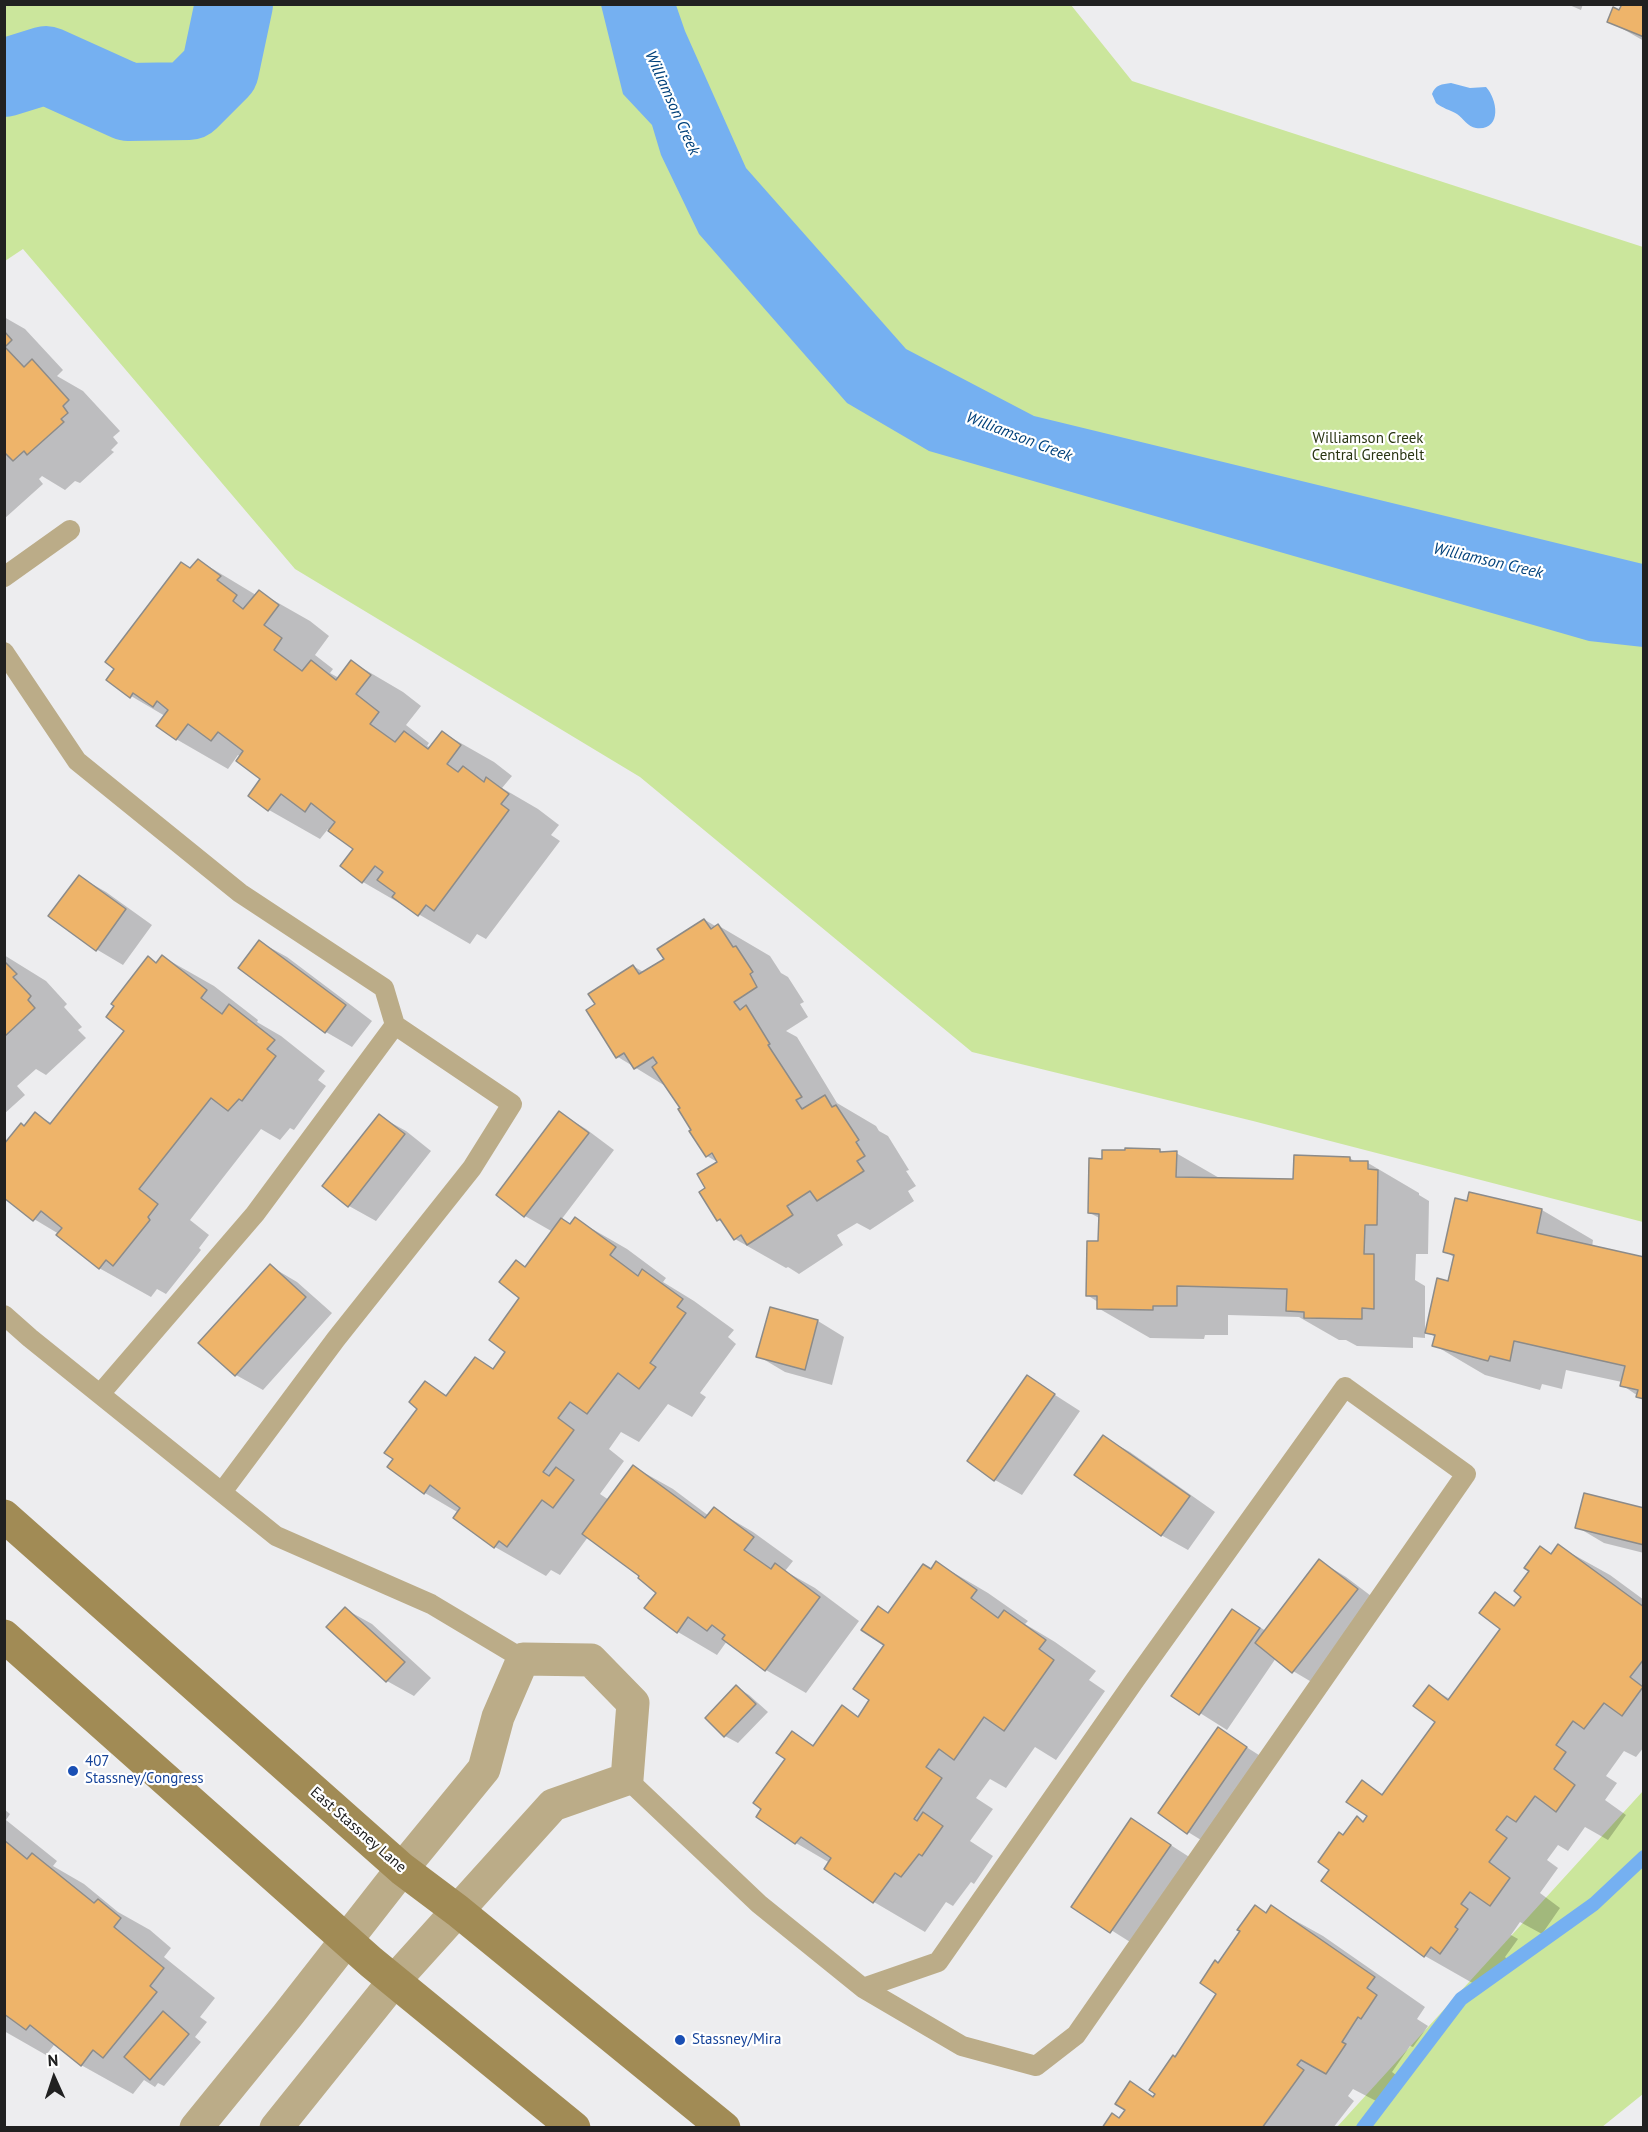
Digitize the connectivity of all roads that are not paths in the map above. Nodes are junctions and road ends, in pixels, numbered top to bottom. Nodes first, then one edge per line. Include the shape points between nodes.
1 (70, 530) dead end
2 (4, 577) edge
3 (4, 652) edge
4 (395, 1025) junction
5 (4, 1315) edge
6 (99, 1394) junction
7 (222, 1492) junction
8 (4, 1516) edge
9 (4, 1636) edge
10 (523, 1659) junction
11 (627, 1779) junction
12 (402, 1869) junction
13 (458, 1911) junction
14 (346, 1940) junction
15 (394, 1981) junction
16 (863, 1988) junction
17 (196, 2127) edge
18 (276, 2127) edge
19 (574, 2127) edge
20 (724, 2127) edge

1 - 2 lane
3 - 4 lane via 77,761 240,893 384,988
4 - 6 lane via 255,1214
4 - 7 lane via 512,1104 472,1168 336,1339
5 - 6 lane
6 - 7 lane
7 - 10 lane via 276,1536 431,1604
8 - 12 main road, East Stassney Lane
9 - 14 main road
10 - 11 street via 591,1660 633,1703
10 - 12 street via 498,1717 484,1769
11 - 13 street via 553,1805
11 - 16 lane via 759,1904
12 - 13 main road, East Stassney Lane
12 - 14 street
13 - 15 street
13 - 20 main road, East Stassney Lane
14 - 15 main road
14 - 17 street
15 - 18 street
15 - 19 main road
16 - 16 lane via 938,1962 1345,1387 1466,1474 1076,2035 1036,2066 962,2046

